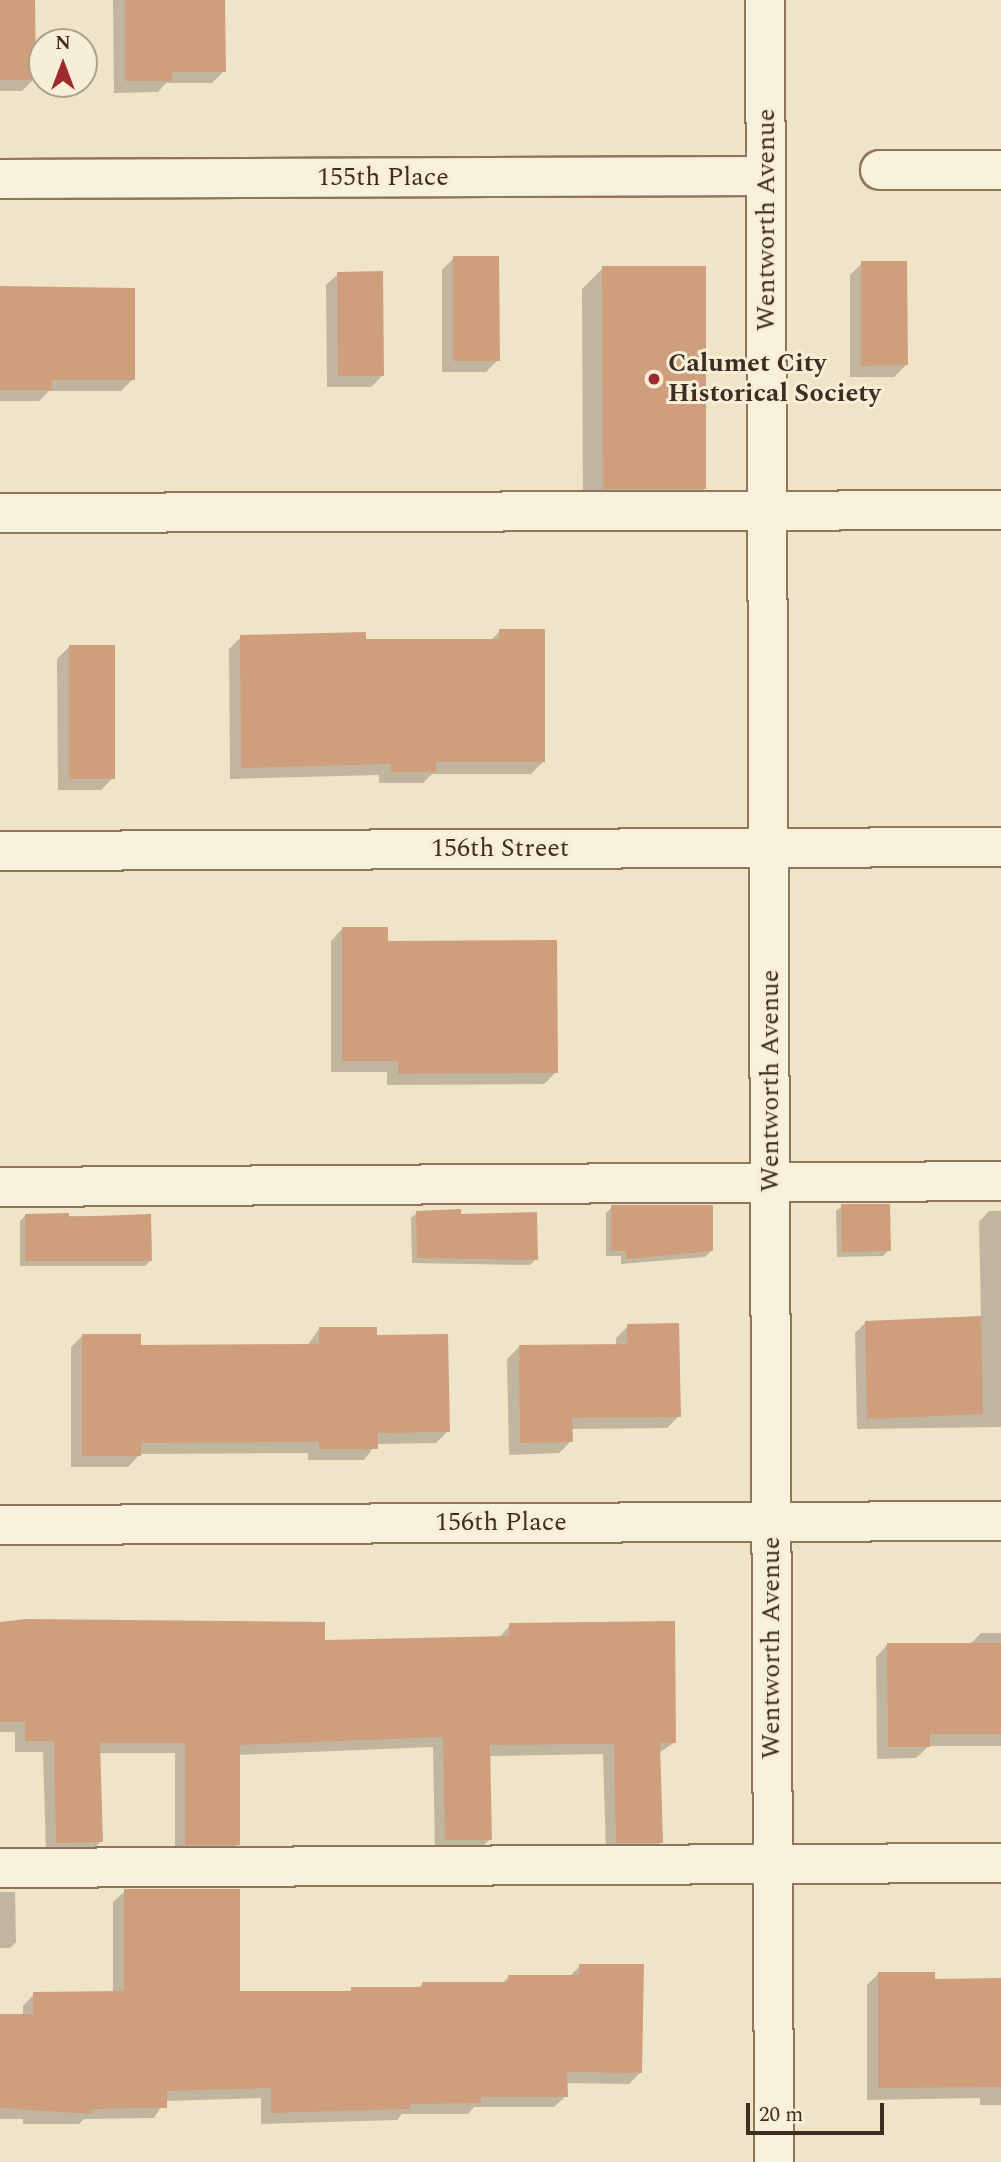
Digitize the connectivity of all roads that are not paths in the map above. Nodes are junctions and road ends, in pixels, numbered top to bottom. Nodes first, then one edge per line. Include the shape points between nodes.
1 (765, 0) edge
2 (880, 170) dead end
3 (1001, 170) edge
4 (766, 176) junction
5 (0, 179) edge
6 (768, 510) junction
7 (1001, 510) edge
8 (0, 513) edge
9 (1001, 847) edge
10 (770, 848) junction
11 (0, 852) edge
12 (1001, 1181) edge
13 (771, 1182) junction
14 (0, 1187) edge
15 (1001, 1521) edge
16 (772, 1522) junction
17 (0, 1525) edge
18 (1001, 1863) edge
19 (773, 1864) junction
20 (0, 1868) edge
21 (774, 2162) edge

1 - 4 street, Wentworth Avenue
2 - 3 street
4 - 5 street, 155th Place
4 - 6 street, Wentworth Avenue
6 - 7 street
6 - 8 street
6 - 10 street, Wentworth Avenue
9 - 10 street, 156th Street
10 - 11 street, 156th Street
10 - 13 street, Wentworth Avenue
12 - 13 street
13 - 14 street
13 - 16 street, Wentworth Avenue
15 - 16 street, 156th Place
16 - 17 street, 156th Place
16 - 19 street, Wentworth Avenue
18 - 19 street
19 - 20 street
19 - 21 street, Wentworth Avenue

